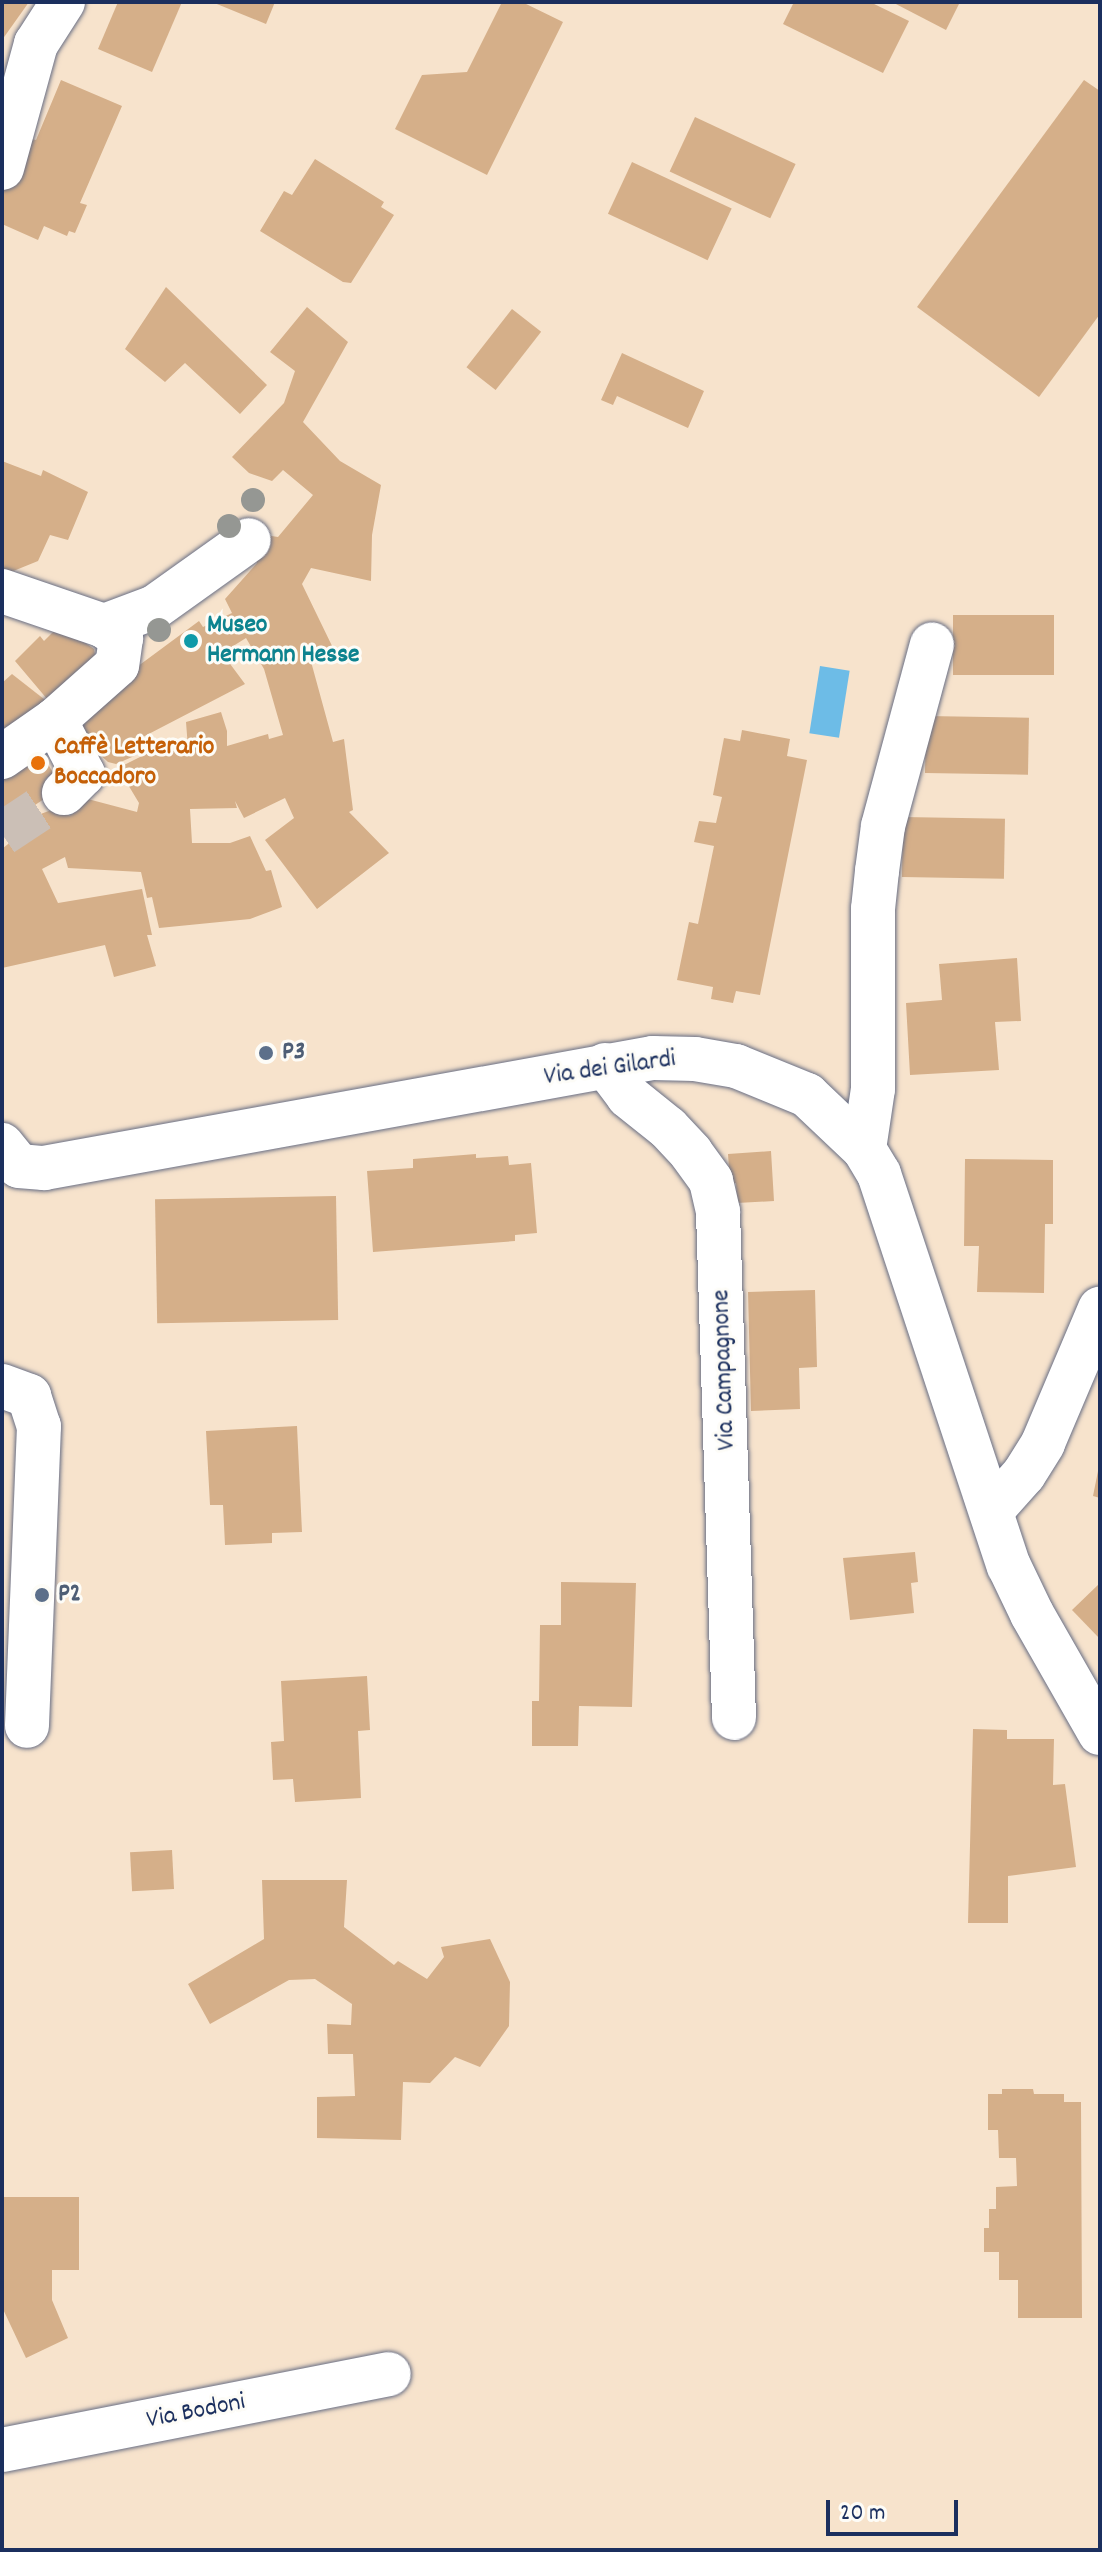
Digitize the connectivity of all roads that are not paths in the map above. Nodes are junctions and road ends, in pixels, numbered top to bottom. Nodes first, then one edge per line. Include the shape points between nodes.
1 (63, 2) edge
2 (2, 168) edge
3 (249, 540) dead end
4 (2, 591) edge
5 (110, 645) junction
6 (932, 645) dead end
7 (55, 720) junction
8 (2, 757) edge
9 (64, 793) tunnel mouth
10 (605, 1065) junction
11 (2, 1145) edge
12 (864, 1149) junction
13 (1100, 1309) edge
14 (2, 1386) edge
15 (992, 1510) junction
16 (734, 1718) dead end
17 (27, 1726) dead end
18 (1100, 1733) edge
19 (389, 2374) dead end
20 (2, 2450) edge

1 - 2 street via 36,44
3 - 5 street
4 - 5 street
5 - 7 street
6 - 12 street via 883,826 873,909 873,1089
7 - 8 street
7 - 9 street via 83,774
10 - 11 street, Via dei Gilardi via 44,1168 19,1166
10 - 12 street, Via dei Gilardi via 653,1058 736,1066 807,1095
10 - 16 street, Via Campagnone via 628,1096 691,1153 711,1181 718,1212
12 - 15 street, Via dei Gilardi via 879,1174
13 - 15 street via 1043,1443
14 - 17 street via 29,1396 39,1426
15 - 18 street, Via dei Gilardi via 1020,1590
19 - 20 street, Via Bodoni

